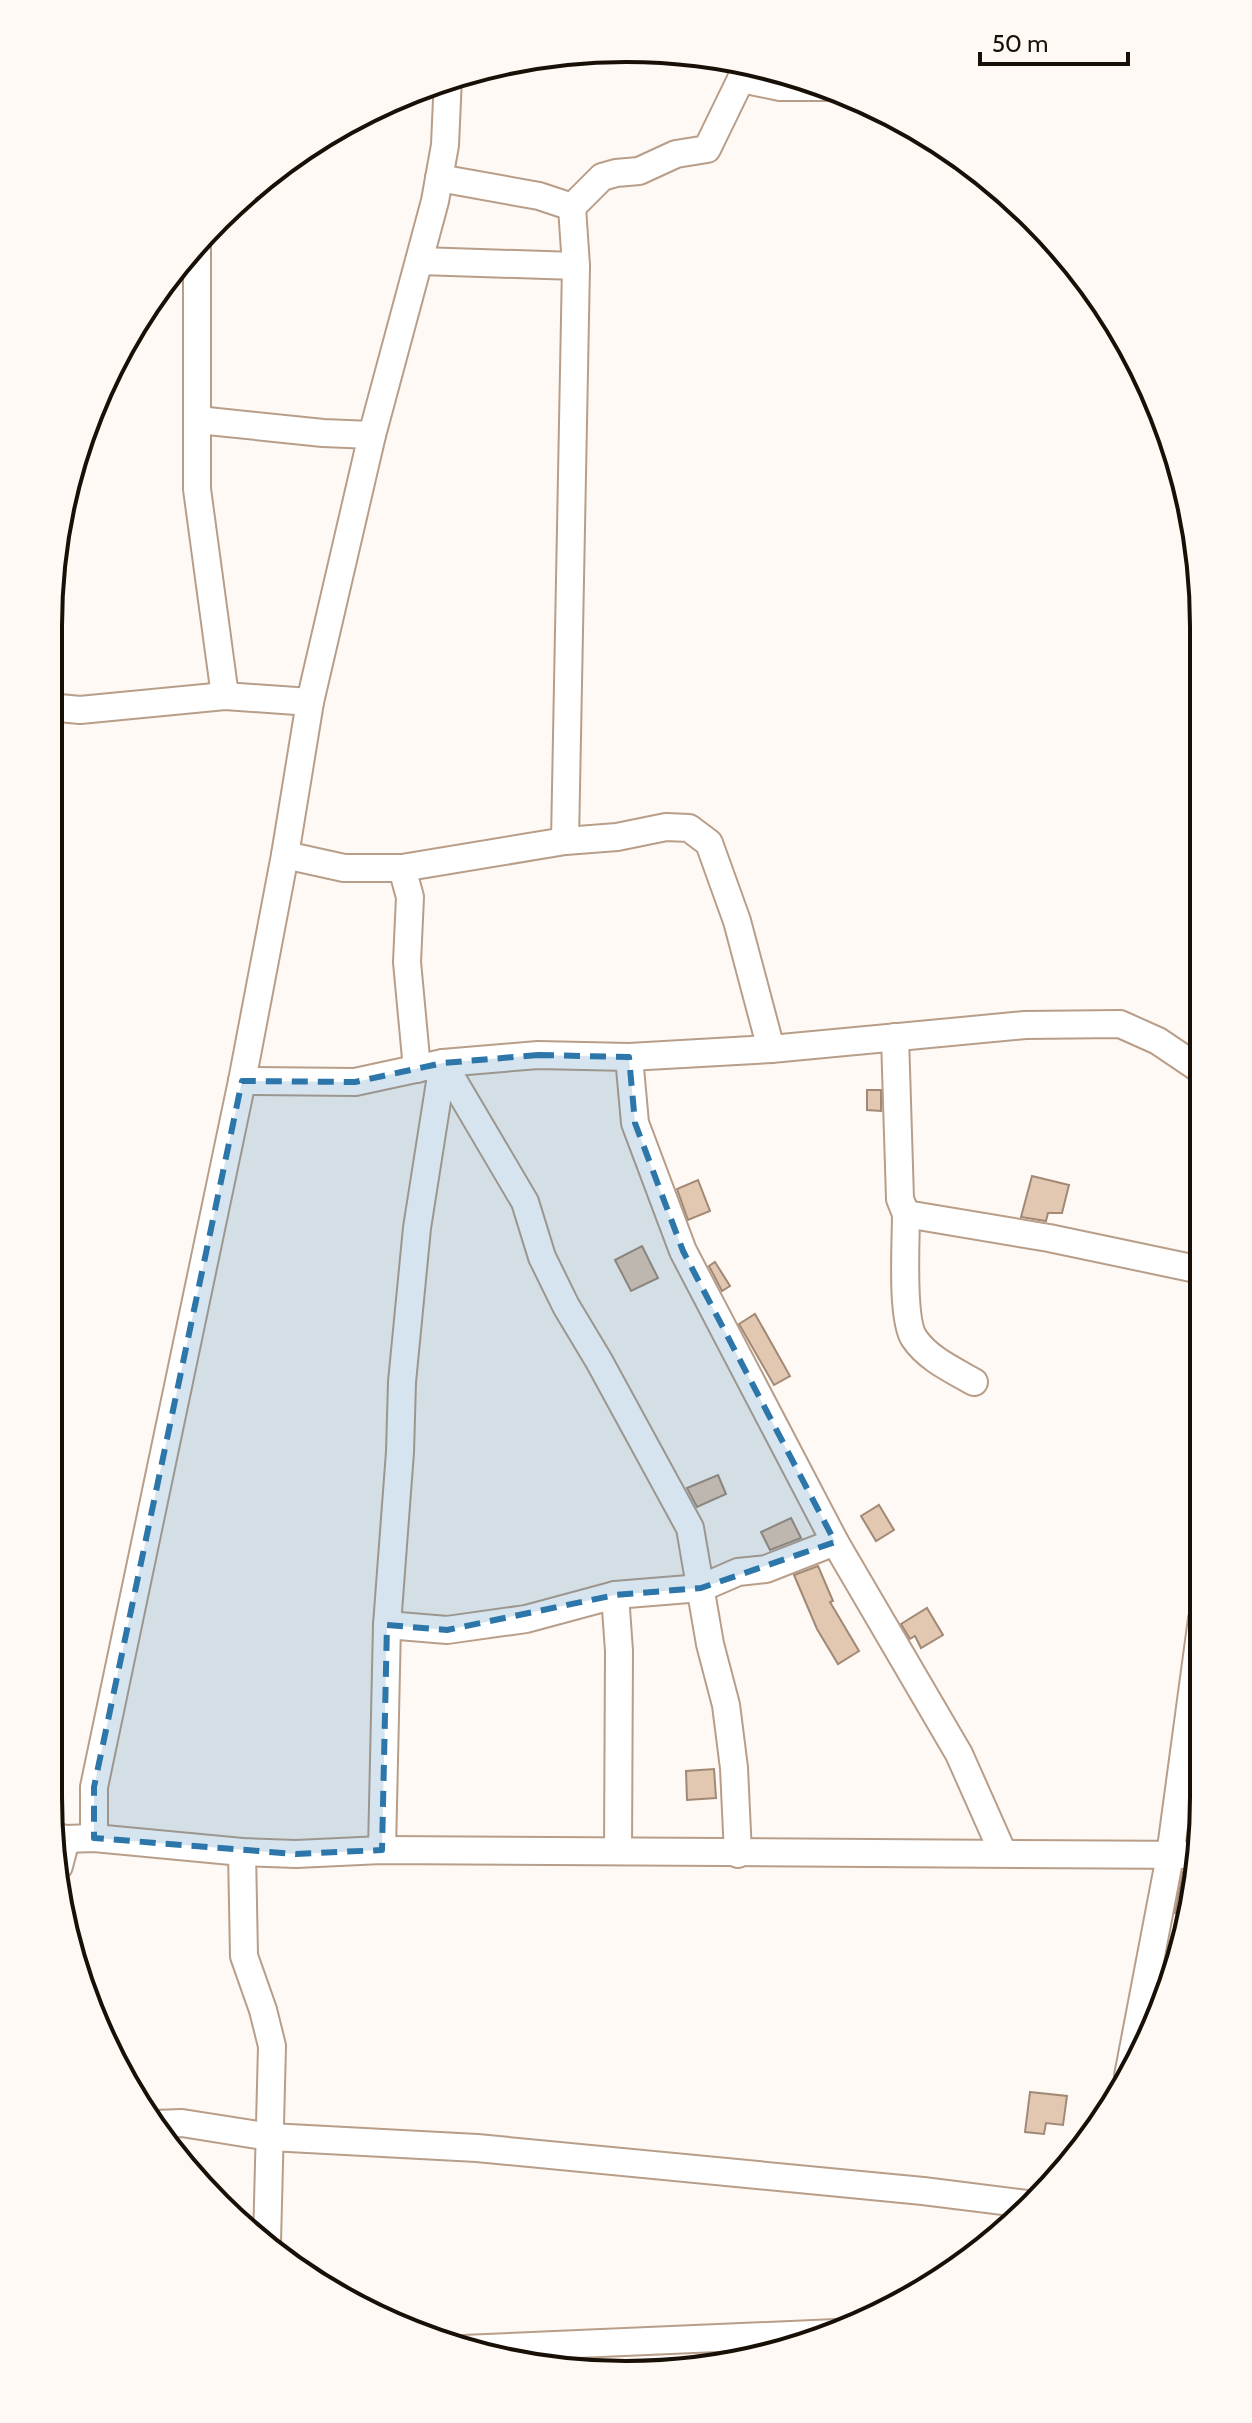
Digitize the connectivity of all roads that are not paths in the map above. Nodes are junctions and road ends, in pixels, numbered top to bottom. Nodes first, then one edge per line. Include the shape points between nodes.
1 (742, 74) edge
2 (760, 78) edge
3 (791, 87) edge
4 (447, 91) edge
5 (439, 178) junction
6 (572, 207) junction
7 (197, 260) edge
8 (420, 261) junction
9 (576, 266) junction
10 (198, 420) junction
11 (372, 435) junction
12 (225, 696) junction
13 (310, 702) junction
14 (62, 708) edge
15 (565, 841) junction
16 (285, 855) junction
17 (402, 868) junction
18 (895, 1037) junction
19 (771, 1049) junction
20 (629, 1057) junction
21 (443, 1063) junction
22 (1190, 1063) edge
23 (417, 1069) junction
24 (242, 1081) junction
25 (906, 1214) junction
26 (1190, 1268) edge
27 (974, 1382) dead end
28 (835, 1542) junction
29 (701, 1588) junction
30 (615, 1595) junction
31 (387, 1625) junction
32 (1190, 1708) edge
33 (63, 1837) edge
34 (94, 1838) junction
35 (382, 1850) junction
36 (618, 1851) junction
37 (242, 1852) junction
38 (1003, 1853) junction
39 (738, 1854) junction
40 (1187, 1855) edge
41 (1170, 1856) junction
42 (1135, 2039) edge
43 (167, 2124) edge
44 (270, 2137) junction
45 (1018, 2203) edge
46 (267, 2232) edge
47 (795, 2335) edge
48 (504, 2347) edge

1 - 6 street via 707,149 602,177
2 - 3 street
4 - 5 street
5 - 6 street
5 - 8 street
6 - 9 street
7 - 10 street
8 - 9 street
8 - 11 street
9 - 15 street
10 - 11 street
10 - 12 street via 197,489
11 - 13 street
12 - 13 street
12 - 14 street
13 - 16 street
15 - 17 street
15 - 19 street via 677,827 689,828 709,843 737,921
16 - 17 street via 344,868
16 - 24 street
17 - 23 street via 410,897 407,962
18 - 19 street
18 - 22 street via 1025,1025 1120,1024
18 - 25 street via 900,1199
19 - 20 street
20 - 21 street via 538,1055
20 - 28 street via 635,1123 683,1251
21 - 23 street
21 - 29 street via 525,1202 542,1257 566,1306 690,1528
21 - 31 street via 417,1228
23 - 24 street via 355,1082
24 - 34 street via 94,1787
25 - 26 street
25 - 27 street via 907,1316 912,1335 923,1349
28 - 29 street
28 - 38 street via 959,1754
29 - 30 street
29 - 39 street via 726,1705
30 - 31 street via 526,1619 447,1630
30 - 36 street
31 - 35 street
32 - 41 street
33 - 34 street
34 - 37 street
35 - 36 street
35 - 37 street
36 - 39 street
37 - 44 street via 244,1956 272,2046
38 - 39 street
38 - 41 street
40 - 41 street
41 - 42 street
43 - 44 street
44 - 45 street via 477,2148
44 - 46 street
47 - 48 street

